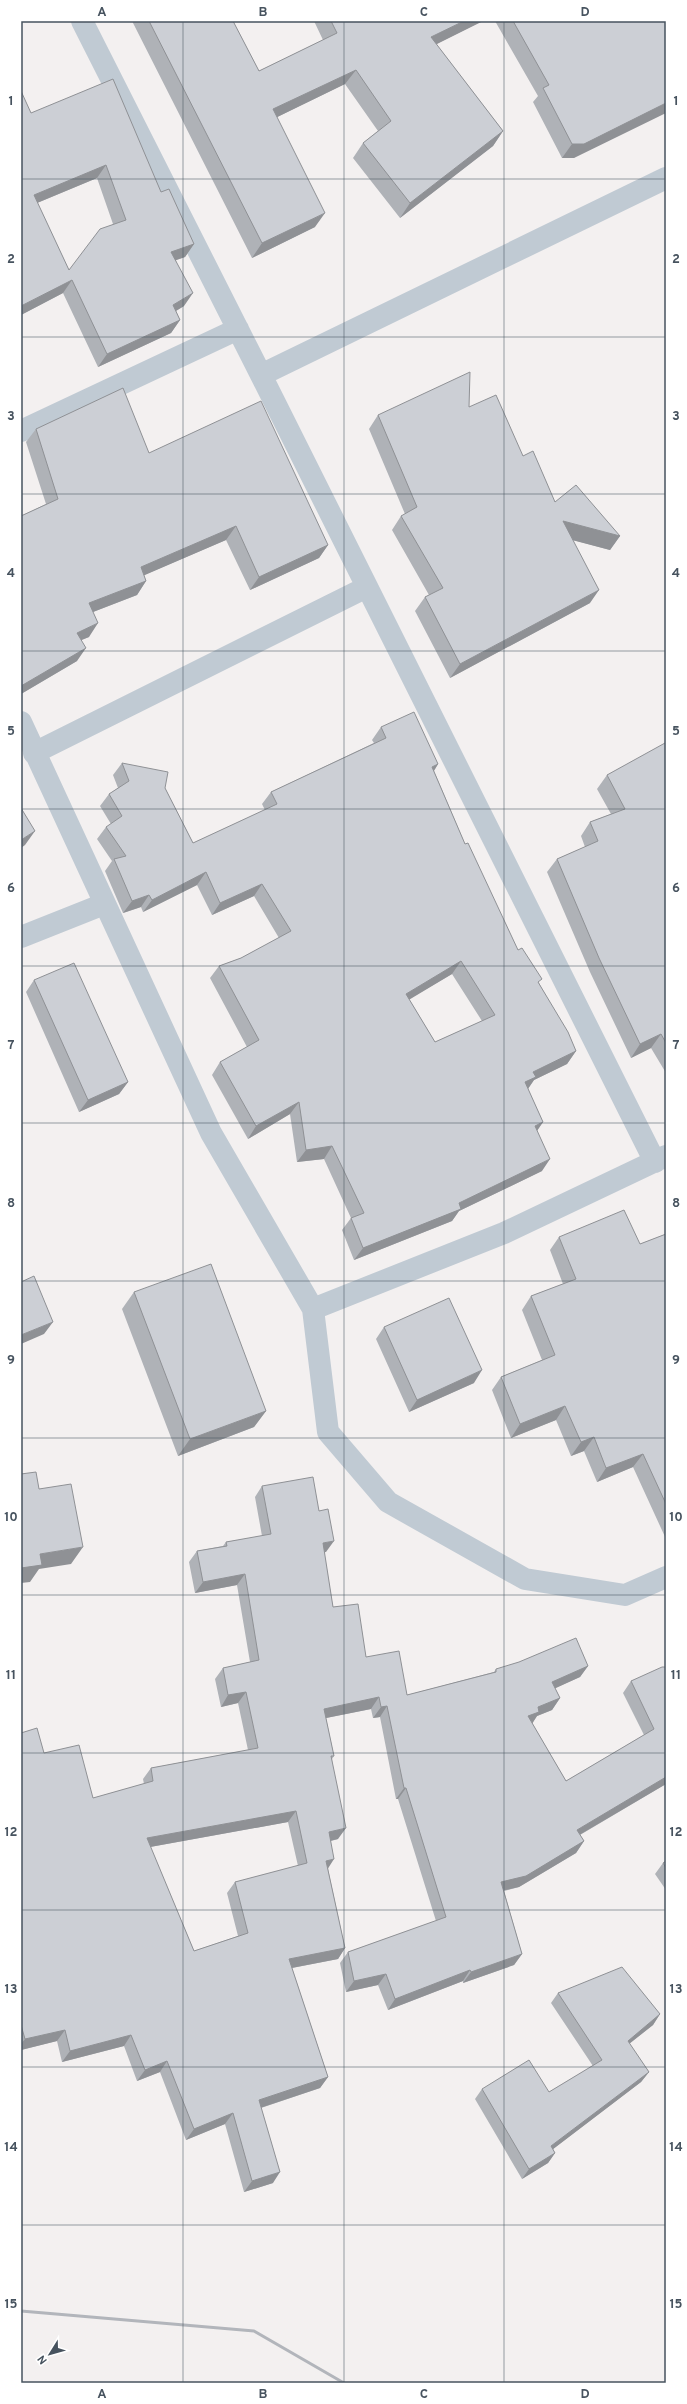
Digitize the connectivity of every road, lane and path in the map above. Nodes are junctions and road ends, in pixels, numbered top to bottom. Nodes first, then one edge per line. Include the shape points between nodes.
1 (82, 21) edge
2 (666, 178) edge
3 (238, 329) junction
4 (261, 375) junction
5 (21, 431) edge
6 (367, 587) junction
7 (21, 722) edge
8 (34, 752) junction
9 (104, 904) junction
10 (21, 937) edge
11 (660, 1159) edge
12 (313, 1308) junction
13 (666, 1577) edge

1 - 3 street
2 - 4 street
3 - 4 street
3 - 5 street
4 - 6 street
6 - 8 street
6 - 11 street
7 - 8 street
8 - 9 street
9 - 10 street
9 - 12 street via 210,1133
11 - 12 street via 504,1233
12 - 13 street via 328,1432 388,1502 525,1579 625,1595

